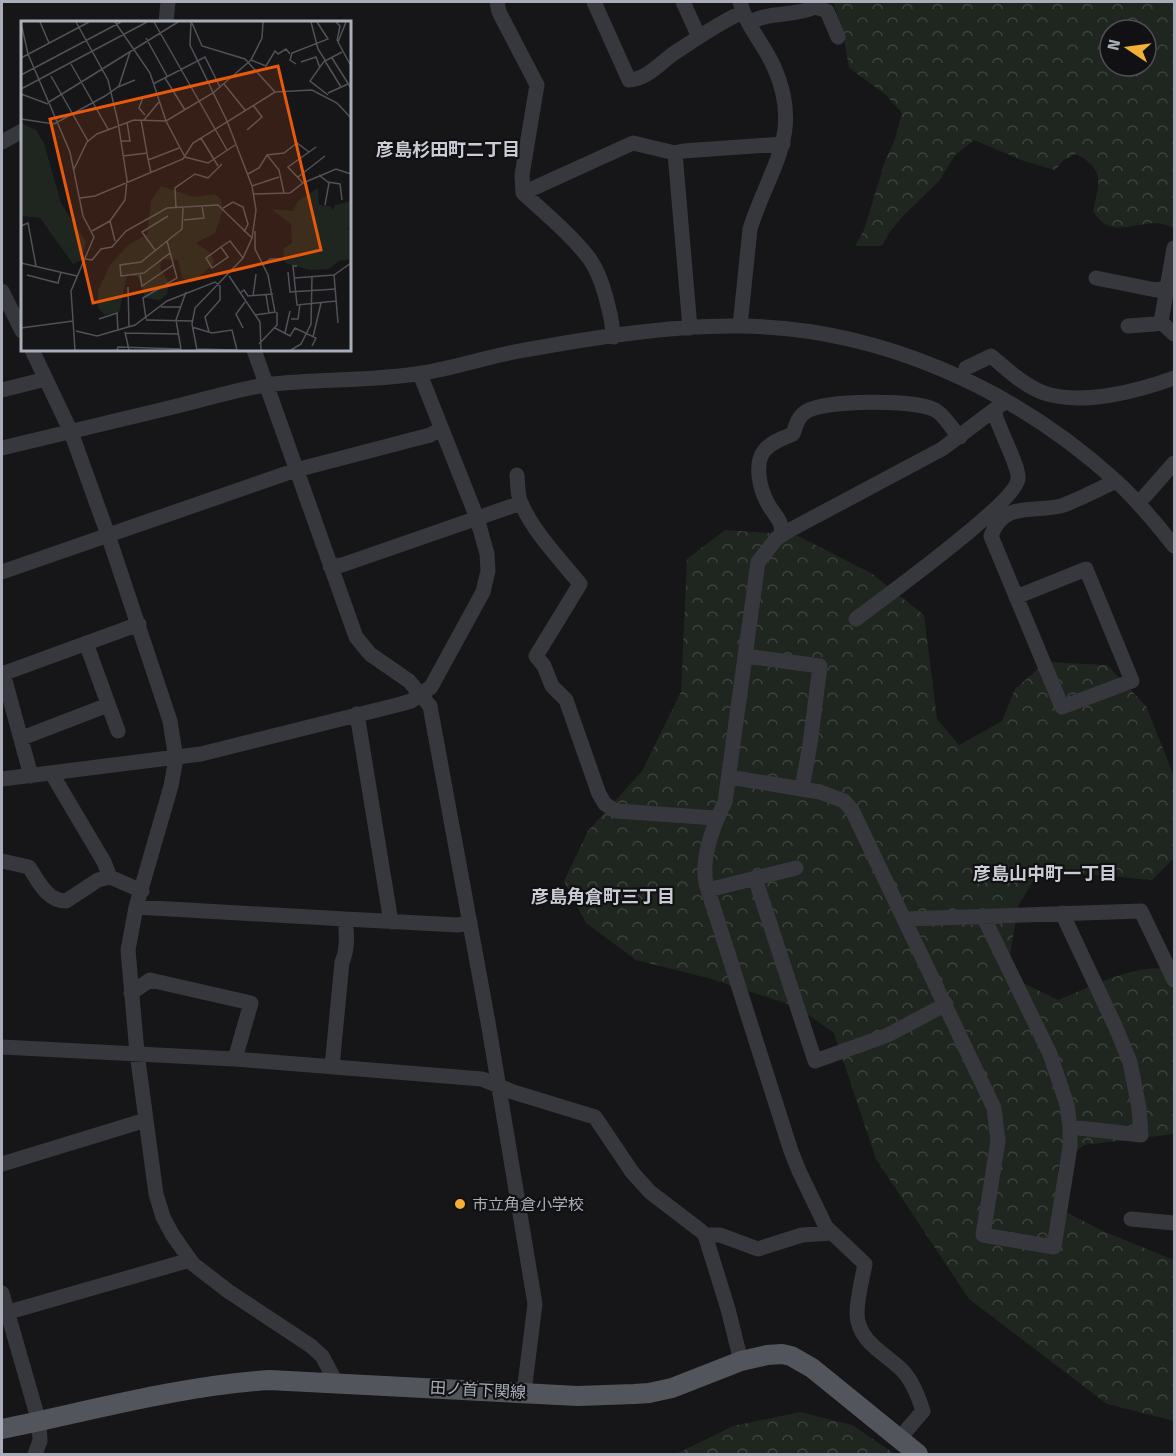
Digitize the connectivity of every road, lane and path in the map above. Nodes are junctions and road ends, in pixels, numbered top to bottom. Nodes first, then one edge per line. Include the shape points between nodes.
1 (168, 2) edge
2 (497, 2) edge
3 (594, 2) edge
4 (682, 2) edge
5 (814, 4) edge
6 (744, 12) edge
7 (166, 21) edge
8 (699, 37) junction
9 (838, 37) dead end
10 (21, 132) edge
11 (2, 142) edge
12 (783, 144) junction
13 (675, 153) junction
14 (523, 193) junction
15 (1174, 248) edge
16 (1096, 278) dead end
17 (1167, 288) junction
18 (2, 291) edge
19 (1161, 322) junction
20 (740, 326) junction
21 (1128, 326) dead end
22 (690, 328) junction
23 (21, 329) edge
24 (1174, 334) edge
25 (614, 337) junction
26 (34, 351) edge
27 (254, 351) edge
28 (966, 368) dead end
29 (420, 374) junction
30 (1174, 378) edge
31 (46, 379) junction
32 (266, 385) junction
33 (2, 390) edge
34 (1000, 405) junction
35 (441, 429) junction
36 (71, 432) junction
37 (960, 437) junction
38 (2, 448) edge
39 (1174, 463) edge
40 (296, 470) junction
41 (517, 475) dead end
42 (1116, 481) junction
43 (1145, 496) dead end
44 (521, 504) junction
45 (477, 518) junction
46 (108, 535) junction
47 (782, 536) junction
48 (1174, 546) edge
49 (330, 566) junction
50 (2, 572) edge
51 (1016, 597) junction
52 (856, 619) dead end
53 (140, 624) junction
54 (87, 643) junction
55 (745, 656) junction
56 (2, 673) edge
57 (421, 695) junction
58 (108, 705) junction
59 (357, 714) junction
60 (118, 731) dead end
61 (22, 738) junction
62 (176, 759) junction
63 (52, 774) junction
64 (32, 776) junction
65 (729, 777) junction
66 (2, 779) edge
67 (802, 789) junction
68 (716, 819) junction
69 (2, 861) edge
70 (796, 868) dead end
71 (110, 877) junction
72 (755, 878) junction
73 (708, 890) junction
74 (142, 891) junction
75 (136, 907) junction
76 (1062, 914) junction
77 (983, 916) junction
78 (905, 919) junction
79 (345, 920) junction
80 (391, 921) junction
81 (470, 922) junction
82 (1174, 980) edge
83 (131, 993) junction
84 (946, 1004) junction
85 (2, 1047) edge
86 (137, 1053) junction
87 (235, 1059) junction
88 (332, 1067) junction
89 (498, 1085) junction
90 (146, 1120) junction
91 (1070, 1127) junction
92 (2, 1164) edge
93 (1131, 1219) dead end
94 (1174, 1223) edge
95 (831, 1233) junction
96 (705, 1235) junction
97 (190, 1260) junction
98 (2, 1293) edge
99 (4, 1313) edge
100 (741, 1361) junction
101 (336, 1382) junction
102 (524, 1392) junction
103 (39, 1422) junction
104 (2, 1429) edge
105 (899, 1439) junction
106 (35, 1455) edge
107 (918, 1455) edge

1 - 7 street
2 - 14 street via 537,85 522,175
3 - 8 street via 629,80 656,69
4 - 8 street
5 - 6 street via 807,11 760,17
5 - 9 street via 826,11
6 - 8 street
6 - 12 street via 773,63 785,95
10 - 11 street
12 - 13 street
12 - 20 street via 750,229
13 - 14 street via 633,143
13 - 22 street
14 - 25 street via 590,259 601,283
15 - 17 street
16 - 17 street via 1156,290
17 - 19 street
18 - 23 street
19 - 21 street
19 - 24 street
20 - 22 street
20 - 34 street via 839,337 881,348 954,374
22 - 25 street
25 - 29 street via 515,352
26 - 31 street
27 - 32 street
28 - 30 street via 991,356 1042,393 1080,399
29 - 32 street
29 - 35 street
31 - 33 street
31 - 36 street
32 - 36 street
32 - 40 street
34 - 37 street
34 - 42 street via 1051,428
34 - 52 street via 995,418 1018,475 1014,489 976,525
35 - 40 street
35 - 45 street
36 - 38 street
36 - 46 street
37 - 47 street
37 - 47 street via 937,411 916,405 852,403 808,411 797,422 793,434 770,445 760,461 763,493 782,523
39 - 43 street
40 - 46 street
40 - 49 street
41 - 44 street
42 - 48 street
42 - 51 street via 1062,506 1024,509 998,522 991,536
44 - 45 street
44 - 68 street via 543,539 580,584 536,656 552,686 566,700 605,804 616,811
45 - 49 street
45 - 57 street via 489,564 483,592 431,687
46 - 50 street
46 - 53 street
47 - 55 street via 758,562
49 - 57 street via 362,646 409,681
51 - 51 street via 1062,707 1132,681 1086,569
53 - 54 street
53 - 62 street via 171,721
54 - 56 street
54 - 58 street
55 - 65 street
55 - 67 street via 820,666
56 - 61 street
57 - 59 street
57 - 81 street via 430,706 434,724
58 - 60 street
58 - 61 street
59 - 62 street
59 - 80 street
61 - 64 street
62 - 63 street
62 - 74 street
63 - 64 street
63 - 71 street
64 - 66 street
65 - 67 street
65 - 68 street via 725,802
67 - 78 street via 833,795 852,810
68 - 73 street via 704,872
69 - 71 street via 29,867 51,897 60,901 66,901 98,879
70 - 72 street
71 - 74 street
72 - 73 street
72 - 84 street via 815,1061 888,1035
73 - 95 street via 791,1151 809,1196
74 - 75 street
75 - 79 street
75 - 83 street via 128,950
76 - 77 street
76 - 82 street via 1141,911
76 - 91 street via 1130,1062 1141,1135
77 - 78 street
77 - 91 street via 1057,1070
78 - 84 street
79 - 80 street
79 - 88 street via 346,954
80 - 81 street via 458,925
81 - 89 street
83 - 86 street
83 - 87 street via 150,980 251,1003
84 - 91 street via 988,1092 998,1124 997,1155 983,1235 1054,1247 1068,1169
85 - 86 street
86 - 87 street
86 - 90 street
87 - 88 street
88 - 89 street via 482,1079
89 - 96 street via 595,1117 650,1192
89 - 102 street via 535,1305
90 - 92 street
90 - 97 street via 163,1217
93 - 94 street
95 - 96 street via 802,1235 758,1249 720,1235
95 - 105 street via 865,1264 857,1314 862,1333 901,1369 919,1398 922,1412
96 - 100 street
97 - 99 street
97 - 101 street via 228,1291 311,1346 322,1356
98 - 99 street
99 - 103 street
100 - 102 main road, 田ノ首下関線 via 649,1393 578,1396
100 - 105 main road, 田ノ首下関線 via 777,1354 791,1356 812,1368
101 - 102 main road, 田ノ首下関線
101 - 103 main road, 田ノ首下関線 via 232,1382
103 - 104 main road, 田ノ首下関線
103 - 106 street via 40,1441
105 - 107 main road, 田ノ首下関線

